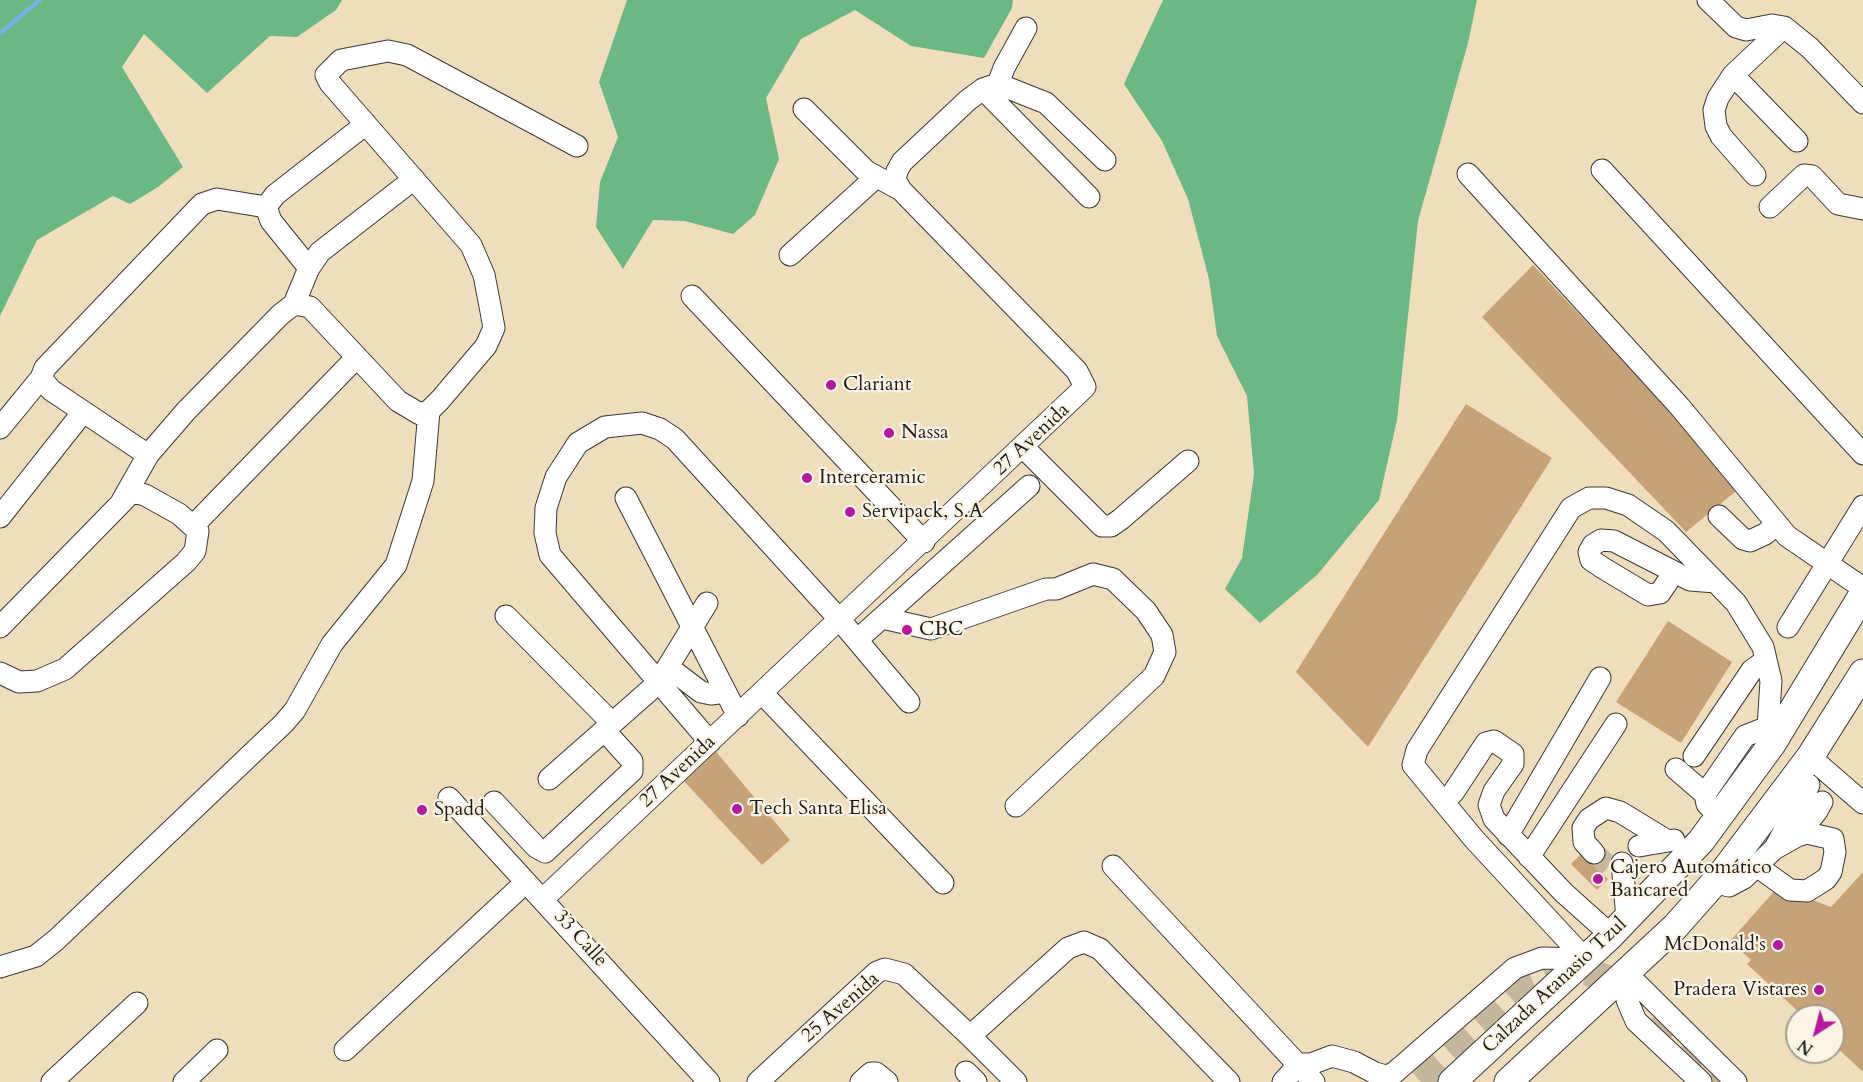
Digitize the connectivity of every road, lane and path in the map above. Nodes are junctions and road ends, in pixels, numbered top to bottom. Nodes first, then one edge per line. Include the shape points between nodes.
1 (1708, 0) edge
2 (1784, 27) junction
3 (1026, 28) dead end
4 (1733, 75) junction
5 (990, 87) junction
6 (1863, 103) edge
7 (804, 110) dead end
8 (366, 124) junction
9 (1797, 141) dead end
10 (577, 146) dead end
11 (1105, 160) dead end
12 (1602, 170) dead end
13 (1468, 174) dead end
14 (1755, 175) dead end
15 (875, 178) junction
16 (414, 180) junction
17 (901, 190) junction
18 (1089, 197) dead end
19 (266, 207) junction
20 (1770, 207) dead end
21 (1863, 209) edge
22 (790, 255) dead end
23 (309, 268) junction
24 (692, 296) dead end
25 (294, 304) junction
26 (357, 357) junction
27 (41, 378) junction
28 (429, 411) junction
29 (83, 412) junction
30 (0, 428) edge
31 (1024, 448) junction
32 (1863, 454) edge
33 (148, 455) junction
34 (1188, 461) dead end
35 (1029, 486) dead end
36 (626, 498) dead end
37 (122, 501) junction
38 (1863, 506) edge
39 (1719, 516) dead end
40 (0, 517) edge
41 (1777, 524) junction
42 (194, 525) junction
43 (924, 542) junction
44 (1829, 563) junction
45 (1674, 572) dead end
46 (1716, 582) junction
47 (1863, 588) edge
48 (1863, 594) edge
49 (707, 603) dead end
50 (506, 616) dead end
51 (882, 618) junction
52 (840, 620) junction
53 (0, 627) edge
54 (1788, 627) dead end
55 (692, 628) junction
56 (857, 640) junction
57 (1766, 660) junction
58 (0, 673) edge
59 (1863, 673) edge
60 (663, 675) junction
61 (1600, 678) dead end
62 (725, 692) junction
63 (762, 693) junction
64 (909, 702) dead end
65 (738, 716) junction
66 (1616, 724) dead end
67 (608, 726) junction
68 (1770, 735) junction
69 (710, 742) junction
70 (1694, 756) dead end
71 (1810, 756) junction
72 (1676, 769) dead end
73 (549, 779) dead end
74 (1453, 793) dead end
75 (1860, 795) edge
76 (449, 798) dead end
77 (494, 802) dead end
78 (1712, 805) junction
79 (1016, 806) dead end
80 (1508, 835) junction
81 (1797, 836) junction
82 (1666, 840) junction
83 (1701, 841) junction
84 (1639, 846) dead end
85 (1774, 849) junction
86 (1529, 857) junction
87 (1113, 866) dead end
88 (1758, 867) junction
89 (526, 882) junction
90 (1714, 882) junction
91 (943, 883) dead end
92 (543, 899) junction
93 (1619, 927) junction
94 (1585, 959) junction
95 (0, 967) edge
96 (1625, 972) junction
97 (137, 1003) dead end
98 (970, 1036) junction
99 (217, 1050) dead end
100 (345, 1050) dead end
101 (1299, 1064) junction
102 (1693, 1079) edge
103 (52, 1082) edge
104 (184, 1082) edge
105 (709, 1082) edge
106 (758, 1082) edge
107 (861, 1082) edge
108 (886, 1082) edge
109 (1016, 1082) edge
110 (1229, 1082) edge
111 (1283, 1082) edge
112 (1314, 1082) edge
113 (1452, 1082) edge
114 (1508, 1082) edge
115 (1736, 1082) edge

1 - 2 street via 1736,27
2 - 4 street
2 - 6 street
3 - 5 street
4 - 9 street
4 - 14 street via 1714,110 1716,126
5 - 11 street via 1046,103
5 - 17 street via 944,120 902,162 895,180
5 - 18 street
7 - 15 street
8 - 10 street via 326,75 341,60 388,51 407,55
8 - 16 street
8 - 19 street via 275,195
12 - 32 street
13 - 41 street via 1680,407
15 - 17 street
15 - 22 street
16 - 23 street via 321,252
16 - 28 street via 471,245 484,275 494,328 486,346
17 - 31 street, 27 Avenida via 1085,382 1083,392
19 - 23 street via 272,221
19 - 27 street via 218,199 202,204 45,368
20 - 21 street via 1804,175 1812,176 1838,204
23 - 25 street
24 - 43 street
25 - 26 street via 310,307
25 - 33 street via 194,403
26 - 28 street via 398,401 420,414
26 - 42 street
27 - 29 street via 51,390
27 - 30 street
28 - 95 street via 423,481 396,565 332,644 284,723 56,940 36,956
29 - 33 street
29 - 40 street
31 - 34 street via 1102,526 1111,526
31 - 43 street, 27 Avenida
33 - 37 street
35 - 51 street
36 - 55 street
37 - 42 street via 137,493
37 - 53 street
38 - 44 street
39 - 41 street via 1750,541
41 - 44 street via 1787,536
42 - 58 street via 199,540 186,561 65,669 51,677 19,682
43 - 52 street, 27 Avenida
44 - 47 street
44 - 54 street
45 - 46 street via 1690,580
46 - 57 street via 1736,603
46 - 94 street via 1666,531 1628,505 1606,498 1589,498 1571,507 1417,750 1413,765 1421,777
48 - 68 main road, Calzada Atanasio Tzul
49 - 55 street
50 - 67 street
51 - 56 street
51 - 79 street via 931,629 1094,574 1113,579 1146,611 1162,635 1166,652 1154,676
52 - 56 street
52 - 60 street via 675,439 642,423 605,427 578,443 556,477 546,508 545,533 550,555
52 - 63 street, 27 Avenida
55 - 60 street
55 - 62 street
56 - 64 street
57 - 68 street via 1771,681
57 - 70 street via 1752,670
59 - 71 main road, Calzada Atanasio Tzul
60 - 62 street via 701,692
60 - 67 street
60 - 69 street
61 - 80 street
62 - 65 street
63 - 65 street, 27 Avenida
63 - 91 street
65 - 69 street, 27 Avenida
66 - 86 street
67 - 73 street
67 - 77 street via 632,761 632,771 545,852
68 - 78 main road, Calzada Atanasio Tzul
69 - 92 street, 27 Avenida
71 - 75 street
71 - 90 main road, Calzada Atanasio Tzul
72 - 78 street
74 - 80 street via 1486,743 1494,741 1513,754 1513,764 1489,805 1494,819
76 - 89 street, 33 Calle
78 - 83 main road, Calzada Atanasio Tzul
80 - 86 street
81 - 85 street
81 - 85 street via 1817,811 1815,793
81 - 88 street via 1807,833 1833,839 1831,872 1818,885 1807,891 1790,890
82 - 83 street
82 - 84 street
82 - 93 street via 1620,812 1606,808 1583,828 1584,842 1612,866
83 - 93 main road, Calzada Atanasio Tzul
85 - 88 street
86 - 93 street via 1564,893
87 - 101 street
88 - 90 street via 1728,886
89 - 92 street, 33 Calle
89 - 100 street
90 - 96 main road, Calzada Atanasio Tzul via 1675,927
92 - 105 street, 33 Calle
93 - 94 main road, Calzada Atanasio Tzul
94 - 101 street via 1542,958 1515,968 1386,1076 1332,1056
94 - 113 main road, Calzada Atanasio Tzul
96 - 102 street via 1627,1000 1636,1021
96 - 114 main road, Calzada Atanasio Tzul
96 - 115 street
97 - 103 street
98 - 106 street, 25 Avenida via 903,974 893,969 877,972
98 - 109 street, 25 Avenida
98 - 110 street via 1068,948 1084,942 1100,949
99 - 104 street
101 - 111 street
101 - 112 street
107 - 108 street via 871,1073

